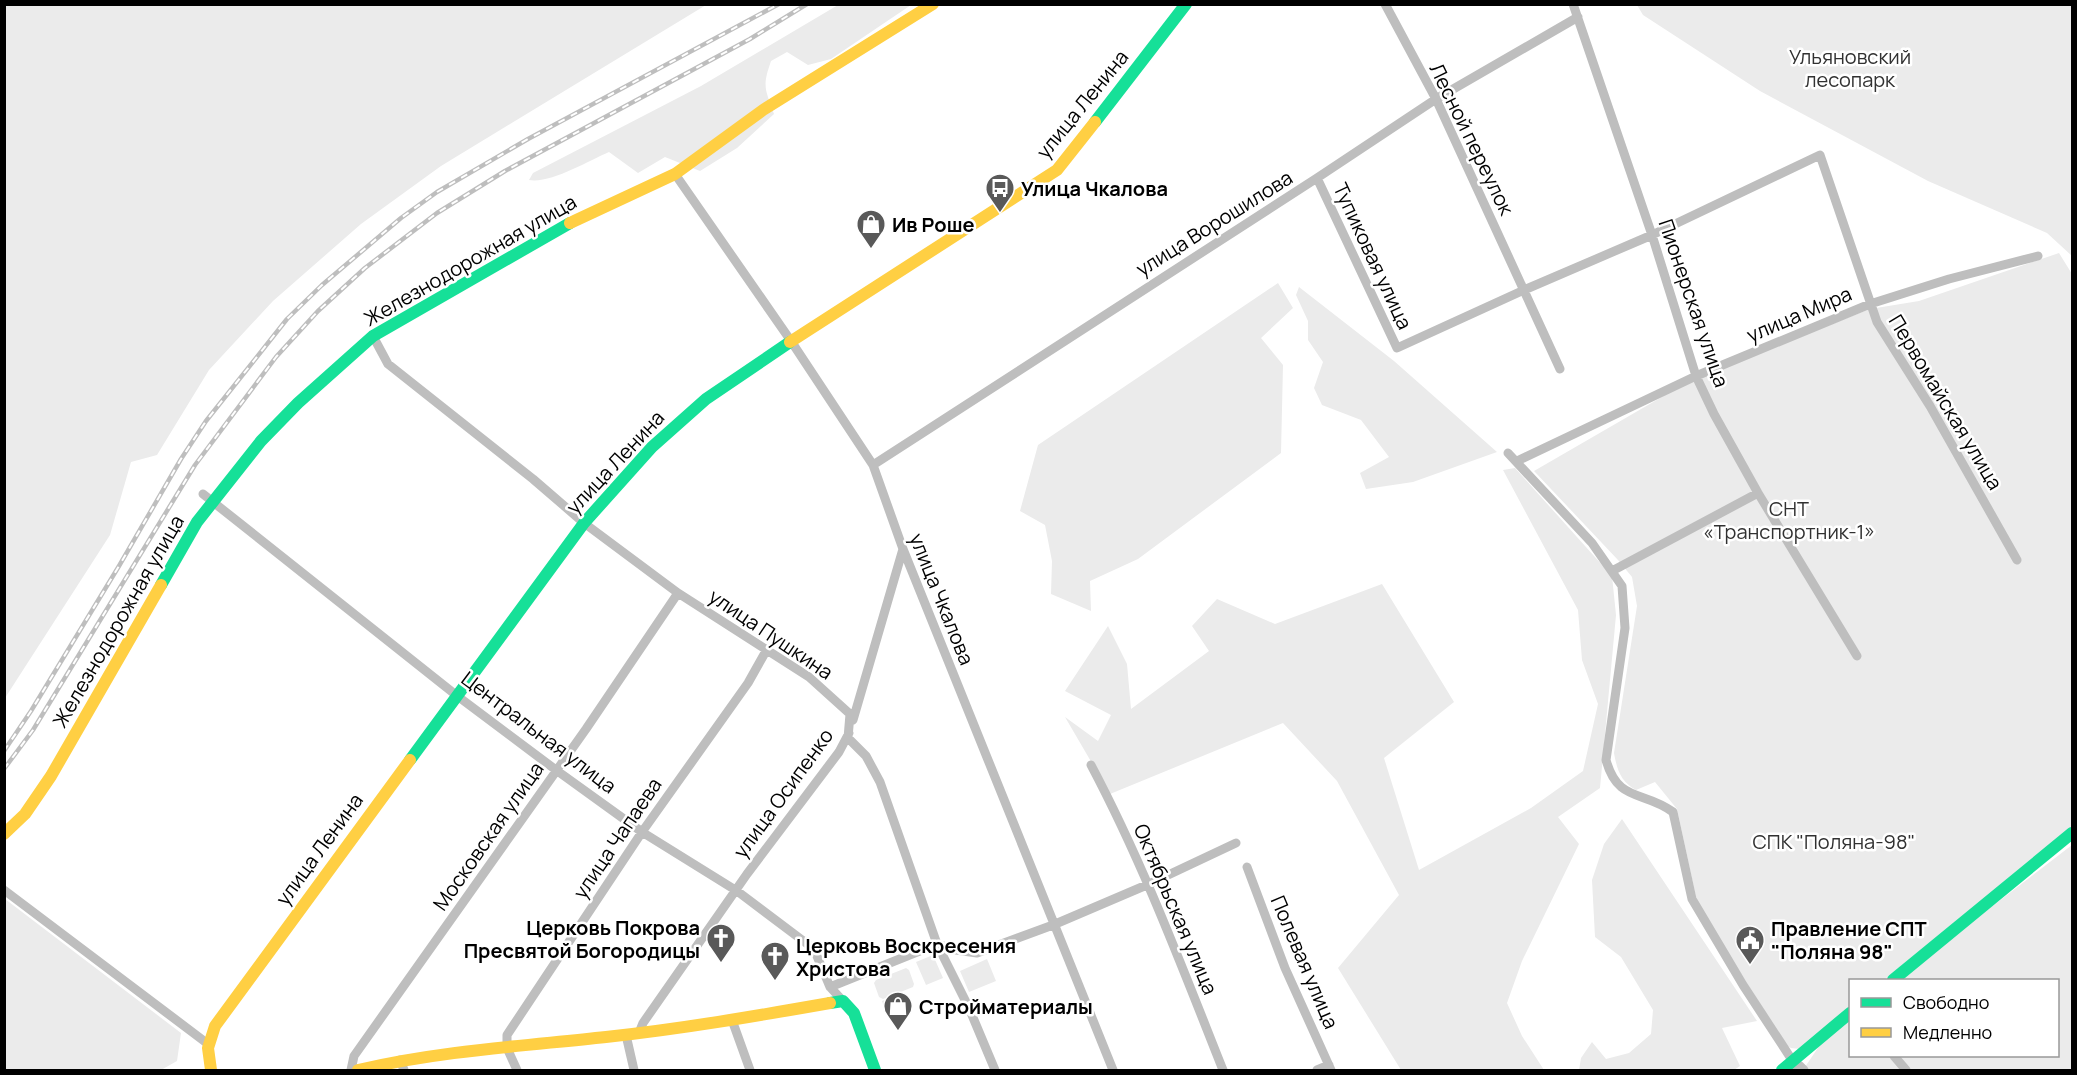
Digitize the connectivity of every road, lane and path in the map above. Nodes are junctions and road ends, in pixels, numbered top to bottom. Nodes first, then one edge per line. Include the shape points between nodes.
1 (933, 4) edge
2 (1186, 4) edge
3 (1385, 4) edge
4 (1573, 4) edge
5 (1578, 17) junction
6 (1436, 99) junction
7 (675, 174) junction
8 (1317, 178) junction
9 (1652, 235) junction
10 (2038, 256) dead end
11 (1524, 290) junction
12 (1870, 304) junction
13 (373, 336) junction
14 (791, 340) junction
15 (1560, 369) dead end
16 (1696, 376) junction
17 (1508, 453) dead end
18 (1517, 461) junction
19 (873, 465) junction
20 (1758, 493) junction
21 (208, 498) junction
22 (584, 523) junction
23 (903, 549) junction
24 (2018, 560) dead end
25 (1612, 571) junction
26 (678, 593) junction
27 (766, 651) junction
28 (1857, 656) dead end
29 (456, 695) junction
30 (848, 738) junction
31 (1091, 765) dead end
32 (556, 770) junction
33 (642, 832) junction
34 (2073, 833) edge
35 (4, 834) edge
36 (1236, 843) dead end
37 (1246, 867) dead end
38 (1149, 884) junction
39 (4, 890) edge
40 (736, 891) junction
41 (1053, 925) junction
42 (937, 944) junction
43 (1895, 979) edge
44 (830, 987) junction
45 (843, 1001) junction
46 (1849, 1015) edge
47 (732, 1020) junction
48 (633, 1034) junction
49 (208, 1044) junction
50 (507, 1048) junction
51 (1895, 1057) edge
52 (402, 1065) edge
53 (1797, 1067) edge
54 (1330, 1068) edge
55 (211, 1071) edge
56 (351, 1071) edge
57 (358, 1071) edge
58 (517, 1071) edge
59 (634, 1071) edge
60 (750, 1071) edge
61 (875, 1071) edge
62 (995, 1071) edge
63 (1113, 1071) edge
64 (1223, 1071) edge
65 (1317, 1071) edge
66 (1782, 1071) edge
67 (1906, 1071) edge

1 - 7 street, Железнодорожная улица via 763,110
2 - 14 street, улица Ленина via 1057,170
3 - 6 street, Лесной переулок
4 - 5 street, Пионерская улица
5 - 6 street, улица Ворошилова
5 - 9 street, Пионерская улица
6 - 8 street, улица Ворошилова
6 - 11 street, Лесной переулок
7 - 13 street, Железнодорожная улица via 567,225
7 - 14 street, улица Чкалова
8 - 11 street, Тупиковая улица via 1397,348
8 - 19 street, улица Ворошилова
9 - 11 street
9 - 12 street, Первомайская улица via 1820,155
9 - 16 street, Пионерская улица
10 - 12 street, улица Мира
11 - 15 street, Лесной переулок
12 - 16 street, улица Мира
12 - 24 street, Первомайская улица
13 - 21 street, Железнодорожная улица via 298,402
13 - 22 street, улица Пушкина via 388,364
14 - 19 street, улица Чкалова
14 - 22 street, улица Ленина via 688,412
16 - 18 street, улица Мира
16 - 20 street, Пионерская улица
17 - 18 street
18 - 25 street via 1592,543
19 - 23 street, улица Чкалова
20 - 25 street
20 - 28 street, Пионерская улица
21 - 29 street, Центральная улица
21 - 35 street, Железнодорожная улица via 51,776 25,814
22 - 26 street, улица Пушкина
22 - 29 street, улица Ленина
23 - 30 street, улица Осипенко
23 - 41 street, улица Чкалова
25 - 53 street via 1622,586 1625,628 1606,760 1611,775 1626,791 1673,812 1692,899
26 - 27 street, улица Пушкина
26 - 32 street, Московская улица
27 - 30 street, улица Пушкина via 809,677 850,714
27 - 33 street, улица Чапаева via 748,683
29 - 32 street, Центральная улица
29 - 49 street, улица Ленина via 214,1026
30 - 40 street, улица Осипенко
30 - 42 street via 866,756 880,782
31 - 38 street, Октябрьская улица
32 - 33 street, Центральная улица
32 - 56 street, Московская улица via 360,1047
33 - 40 street, Центральная улица
33 - 50 street, улица Чапаева via 507,1035
34 - 43 street
36 - 38 street
37 - 54 street, Полевая улица via 1284,968
38 - 41 street
38 - 64 street, Октябрьская улица
39 - 49 street
40 - 44 street, Центральная улица via 814,950
40 - 48 street, улица Осипенко
41 - 42 street via 977,953
41 - 63 street, улица Чкалова
42 - 44 street
42 - 62 street
44 - 45 street, Центральная улица
45 - 47 street
45 - 61 street, Центральная улица via 854,1013
46 - 53 street
47 - 48 street
47 - 60 street
48 - 50 street
48 - 59 street
49 - 55 street
50 - 52 street
50 - 58 street
51 - 67 street
52 - 57 street
53 - 66 street
54 - 65 street

